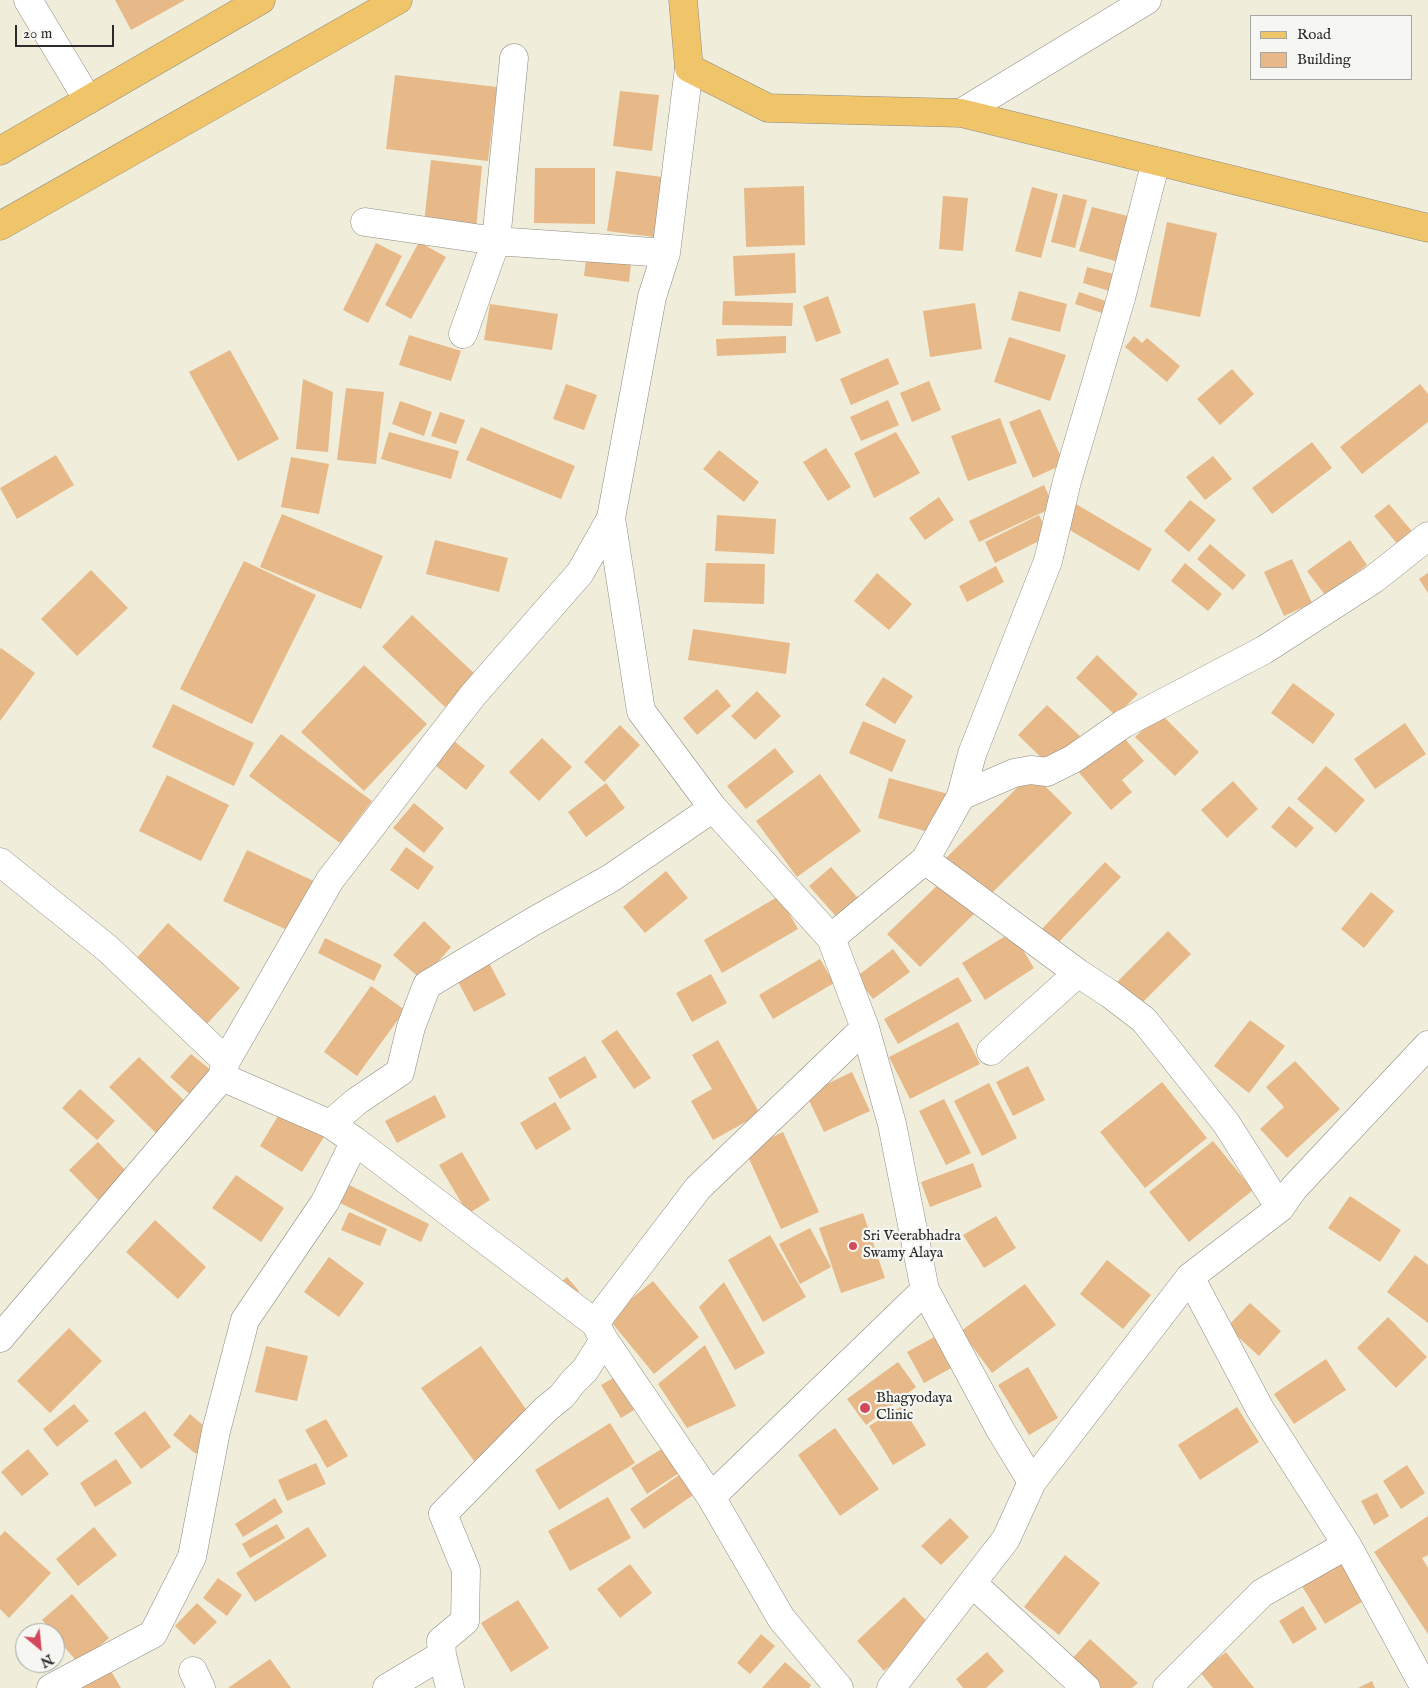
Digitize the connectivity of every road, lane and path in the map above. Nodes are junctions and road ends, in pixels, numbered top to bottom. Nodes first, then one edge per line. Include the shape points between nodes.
1 (28, 0) edge
2 (261, 0) edge
3 (398, 0) edge
4 (683, 0) edge
5 (1147, 0) edge
6 (514, 58) dead end
7 (689, 68) junction
8 (88, 100) junction
9 (961, 113) junction
10 (0, 151) edge
11 (1156, 161) junction
12 (365, 222) dead end
13 (0, 226) edge
14 (1428, 228) edge
15 (496, 241) junction
16 (666, 253) junction
17 (463, 334) dead end
18 (611, 518) junction
19 (1428, 536) edge
20 (960, 796) junction
21 (712, 808) junction
22 (925, 860) junction
23 (0, 862) edge
24 (831, 938) junction
25 (1078, 973) junction
26 (865, 1028) junction
27 (1428, 1045) edge
28 (991, 1052) dead end
29 (224, 1069) junction
30 (330, 1124) junction
31 (356, 1141) junction
32 (1280, 1208) junction
33 (1190, 1278) junction
34 (926, 1290) junction
35 (599, 1332) junction
36 (0, 1338) edge
37 (1032, 1482) junction
38 (711, 1496) junction
39 (1347, 1545) junction
40 (972, 1583) junction
41 (442, 1655) junction
42 (51, 1688) edge
43 (386, 1688) edge
44 (450, 1688) edge
45 (840, 1688) edge
46 (891, 1688) edge
47 (1086, 1688) edge
48 (1167, 1688) edge
49 (1424, 1688) edge

1 - 8 street
2 - 8 main road
3 - 13 main road
4 - 7 main road
5 - 9 street
6 - 15 street
7 - 9 main road via 768,108
7 - 16 street
8 - 10 main road
9 - 11 main road
11 - 14 main road
11 - 20 street via 1121,298 1067,481 1048,561 972,754
12 - 15 street
15 - 16 street
15 - 17 street
16 - 18 street via 652,297
18 - 21 street via 641,711
18 - 29 street via 580,572 473,695 330,880
19 - 20 street via 1374,579 1264,650 1123,724 1073,759 1047,772 1014,773
20 - 22 street
21 - 24 street
21 - 30 street via 611,878 427,985 411,1027 400,1072 356,1101
22 - 24 street
22 - 25 street
23 - 29 street via 108,949
24 - 26 street
25 - 28 street
25 - 32 street via 1144,1020 1226,1123
26 - 34 street via 892,1124
26 - 35 street via 698,1188
27 - 32 street via 1294,1188
29 - 30 street
29 - 36 street
30 - 31 street
31 - 35 street
31 - 42 street via 325,1202 244,1320 216,1431 192,1557 153,1634
32 - 33 street
33 - 37 street
33 - 39 street via 1260,1409
34 - 37 street
34 - 38 street
35 - 38 street
35 - 41 street via 586,1370 443,1514 466,1570 465,1621 441,1641
37 - 40 street via 1006,1539
38 - 45 street via 781,1618
39 - 48 street via 1262,1593
39 - 49 street
40 - 46 street
40 - 47 street
41 - 43 street
41 - 44 street

